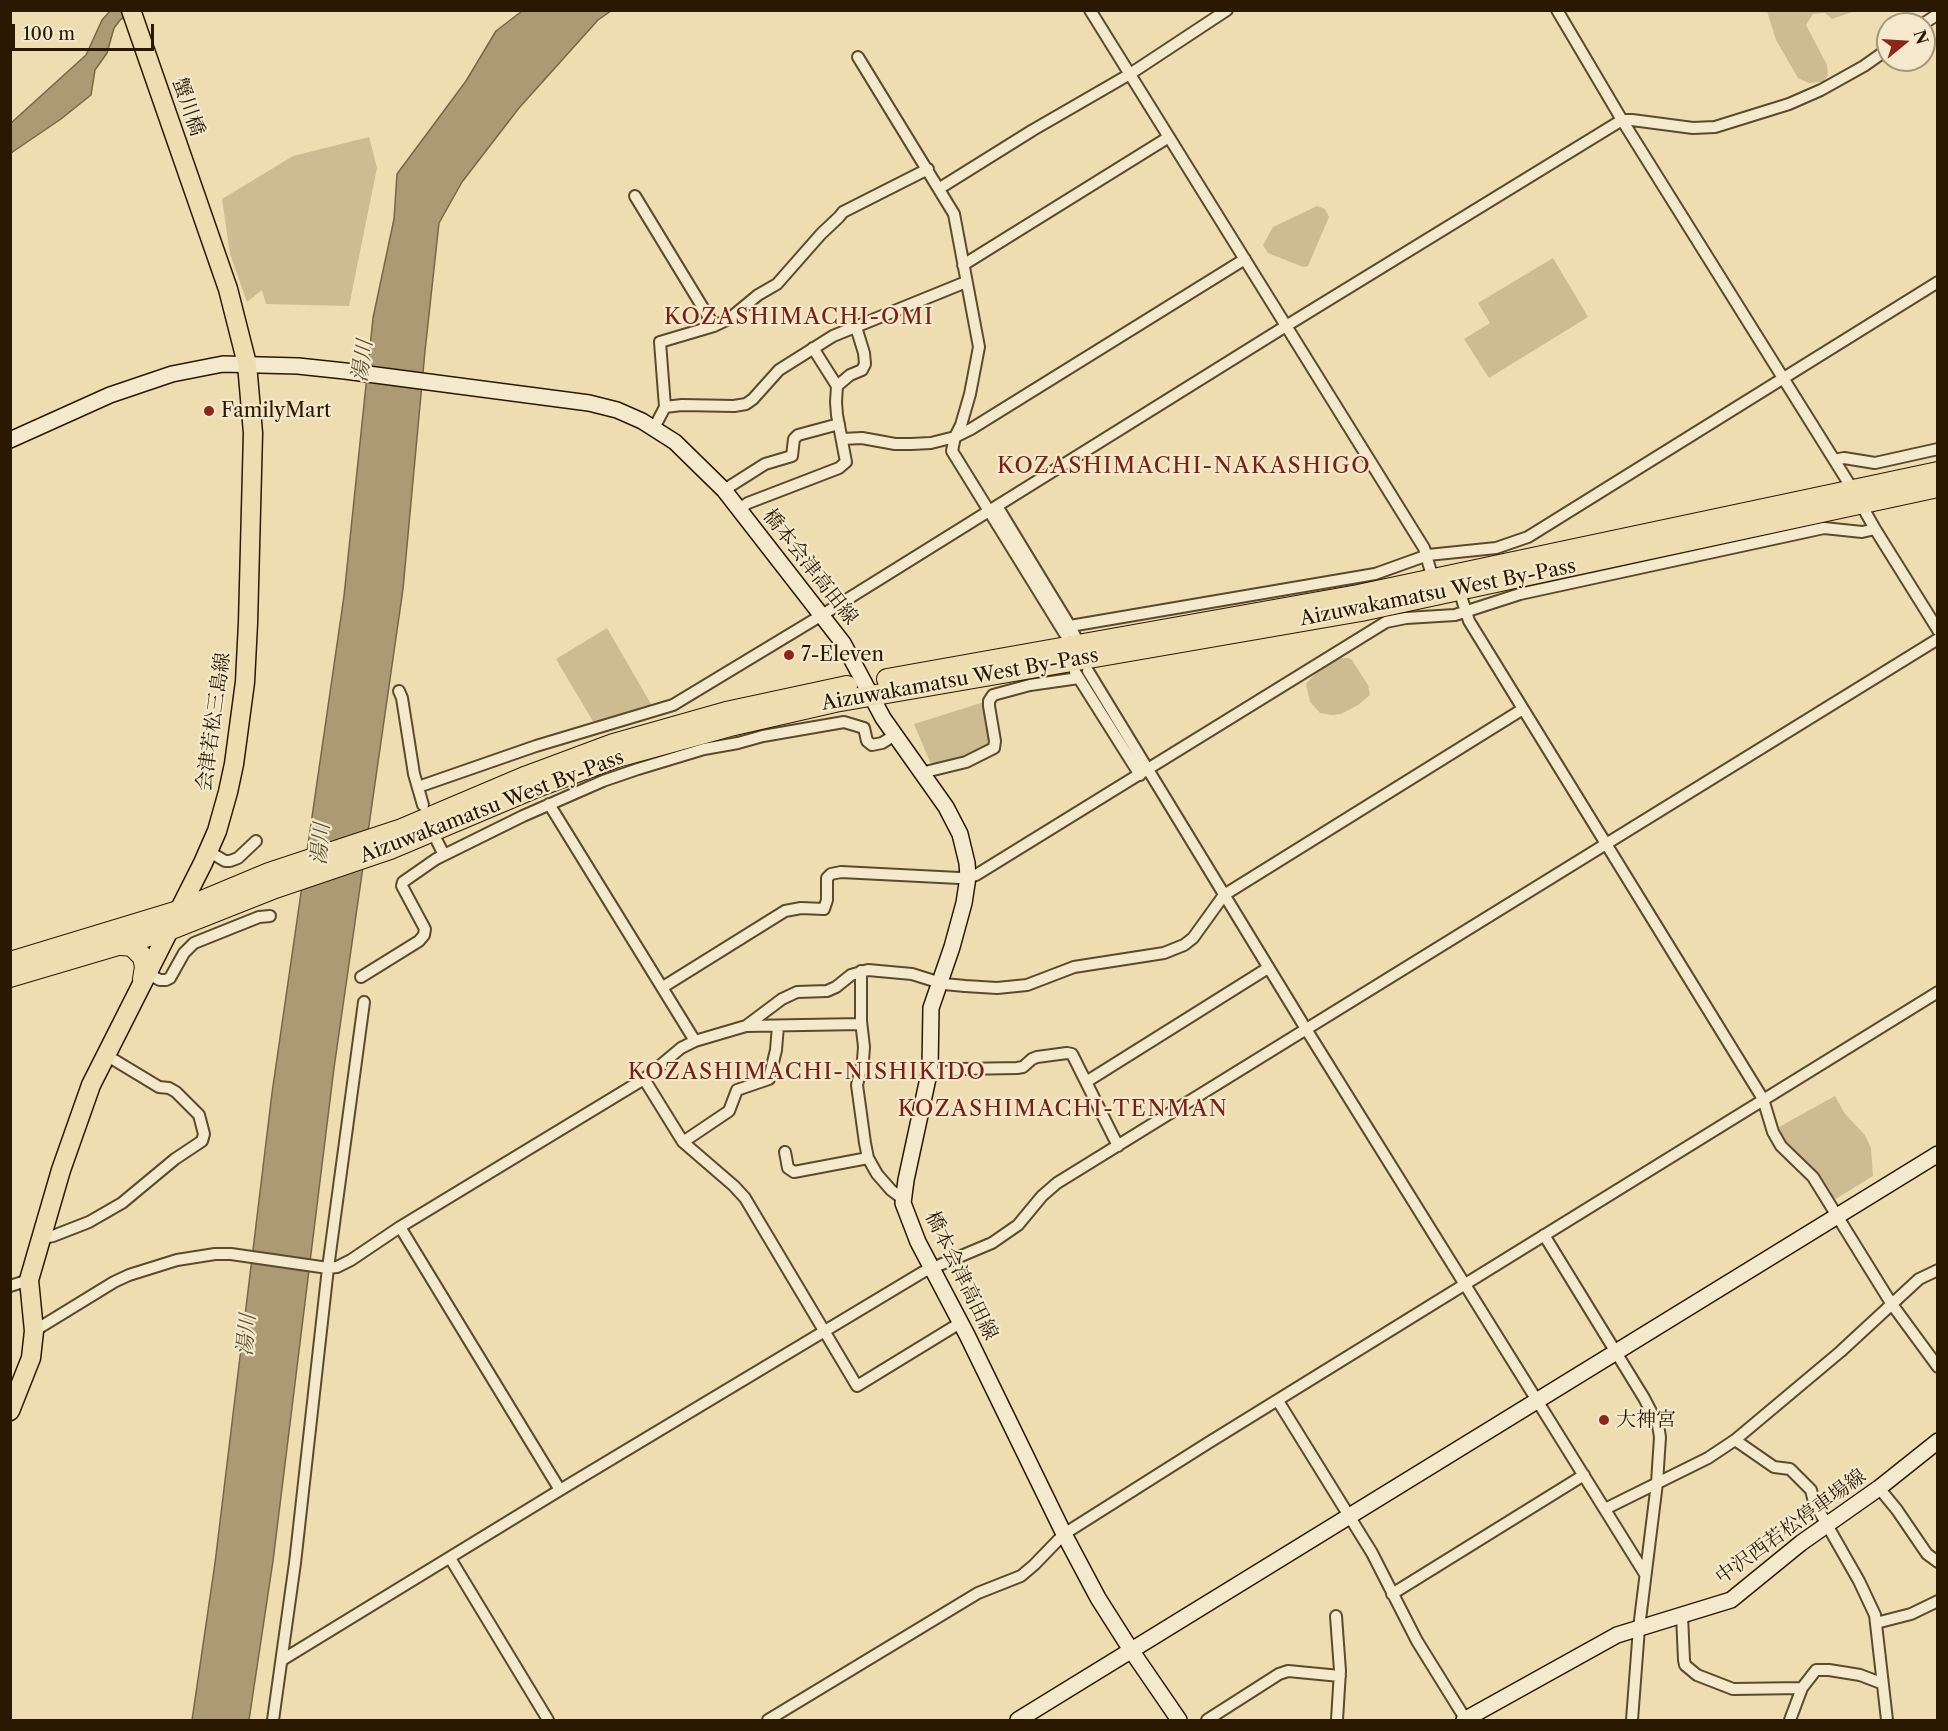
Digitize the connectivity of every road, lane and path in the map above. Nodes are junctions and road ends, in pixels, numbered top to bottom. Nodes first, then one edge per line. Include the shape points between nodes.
1 (131, 10) edge
2 (1090, 10) edge
3 (1227, 10) edge
4 (1557, 10) edge
5 (858, 57) dead end
6 (1876, 58) edge
7 (1130, 74) junction
8 (1622, 120) junction
9 (1169, 137) junction
10 (928, 168) junction
11 (191, 183) joint
12 (940, 188) junction
13 (635, 196) dead end
14 (1245, 259) junction
15 (963, 265) junction
16 (966, 282) junction
17 (1938, 282) edge
18 (714, 326) junction
19 (1286, 326) junction
20 (856, 327) junction
21 (813, 348) junction
22 (247, 364) junction
23 (1783, 378) junction
24 (837, 386) junction
25 (665, 407) junction
26 (839, 424) junction
27 (654, 428) junction
28 (955, 436) junction
29 (842, 439) junction
30 (10, 440) edge
31 (1938, 449) edge
32 (1834, 460) junction
33 (1938, 472) edge
34 (1938, 487) edge
35 (724, 490) junction
36 (1857, 497) junction
37 (992, 508) junction
38 (739, 509) junction
39 (1875, 530) junction
40 (1428, 555) junction
41 (1433, 579) junction
42 (1459, 590) junction
43 (1465, 613) junction
44 (822, 615) junction
45 (1938, 630) edge
46 (1938, 639) edge
47 (1075, 652) junction
48 (868, 689) junction
49 (399, 691) dead end
50 (1523, 709) junction
51 (895, 735) junction
52 (921, 773) junction
53 (1144, 773) junction
54 (418, 787) junction
55 (549, 804) junction
56 (423, 806) dead end
57 (256, 841) dead end
58 (437, 841) dead end
59 (1606, 844) junction
60 (444, 855) junction
61 (206, 857) junction
62 (968, 877) junction
63 (272, 880) junction
64 (224, 892) junction
65 (1224, 895) junction
66 (178, 911) junction
67 (270, 916) dead end
68 (169, 930) junction
69 (122, 945) junction
70 (10, 962) edge
71 (1268, 968) junction
72 (861, 971) junction
73 (145, 976) junction
74 (10, 977) edge
75 (362, 977) dead end
76 (938, 982) junction
77 (663, 987) junction
78 (1938, 992) edge
79 (364, 1002) dead end
80 (861, 1024) junction
81 (746, 1026) junction
82 (778, 1026) junction
83 (1306, 1029) junction
84 (695, 1041) junction
85 (106, 1055) junction
86 (929, 1076) junction
87 (644, 1079) junction
88 (1086, 1082) junction
89 (1763, 1099) junction
90 (683, 1142) junction
91 (1118, 1146) junction
92 (785, 1152) dead end
93 (1938, 1154) edge
94 (868, 1158) junction
95 (903, 1199) junction
96 (1837, 1216) junction
97 (400, 1227) junction
98 (1544, 1236) junction
99 (39, 1239) junction
100 (328, 1268) junction
101 (933, 1268) junction
102 (1938, 1270) edge
103 (29, 1280) junction
104 (1464, 1285) junction
105 (10, 1286) edge
106 (1891, 1303) junction
107 (960, 1323) junction
108 (34, 1331) junction
109 (824, 1332) junction
110 (1616, 1352) junction
111 (1938, 1367) edge
112 (1536, 1400) junction
113 (1278, 1401) junction
114 (10, 1411) edge
115 (1735, 1440) junction
116 (1938, 1441) edge
117 (1584, 1474) junction
118 (1657, 1483) junction
119 (1879, 1488) junction
120 (560, 1490) junction
121 (1605, 1509) junction
122 (1348, 1516) junction
123 (1828, 1524) junction
124 (1064, 1534) junction
125 (450, 1558) junction
126 (1938, 1562) edge
127 (1645, 1574) junction
128 (1392, 1594) junction
129 (1938, 1601) edge
130 (1682, 1615) junction
131 (1336, 1616) dead end
132 (1876, 1623) junction
133 (1639, 1628) junction
134 (1131, 1650) junction
135 (282, 1660) junction
136 (1340, 1676) junction
137 (1881, 1683) junction
138 (1802, 1688) junction
139 (273, 1720) edge
140 (548, 1720) edge
141 (768, 1720) edge
142 (1018, 1720) edge
143 (1179, 1720) edge
144 (1207, 1720) edge
145 (1337, 1720) edge
146 (1465, 1720) edge
147 (1632, 1720) edge
148 (1790, 1720) edge
149 (1887, 1720) edge

1 - 11 main road, 蟹川橋
2 - 7 street
3 - 7 street
4 - 8 street
5 - 10 street
6 - 8 street via 1789,104 1715,127
7 - 9 street
7 - 12 street
8 - 19 street
8 - 23 street
9 - 14 street
9 - 15 street
10 - 12 street
10 - 18 street via 843,212 777,284
11 - 22 main road, 会津若松三島線 via 231,299
12 - 15 street via 954,214
13 - 18 street
14 - 19 street
14 - 28 street
15 - 16 street
16 - 20 street
16 - 28 street via 979,347 962,425
17 - 23 street
18 - 25 street via 660,342
19 - 37 street
19 - 40 street
20 - 21 street
20 - 24 street via 866,364
21 - 24 street
21 - 25 street via 779,370 746,404
22 - 27 main road, 橋本会津高田線 via 345,371 589,403 617,410
22 - 30 main road, 橋本会津高田線 via 208,367 147,382
22 - 61 main road, 会津若松三島線 via 253,433 245,682 228,792
23 - 32 street
23 - 40 street via 1528,537 1496,548
24 - 26 street
25 - 27 street
26 - 29 street
26 - 35 street via 798,435 792,456 765,464
27 - 35 main road, 橋本会津高田線 via 694,458
28 - 29 street via 911,444
28 - 37 street via 952,451
29 - 38 street via 846,456 843,466
31 - 32 street via 1875,463
32 - 36 street
33 - 36 highway, Aizuwakamatsu West By-Pass
34 - 36 highway, Aizuwakamatsu West By-Pass
35 - 38 main road, 橋本会津高田線
36 - 39 street
36 - 41 highway, Aizuwakamatsu West By-Pass
36 - 42 highway, Aizuwakamatsu West By-Pass
37 - 44 street
37 - 47 street
38 - 44 main road, 橋本会津高田線
39 - 43 street via 1824,528 1520,594
39 - 45 street
40 - 41 street
40 - 47 street via 1375,574
41 - 47 highway, Aizuwakamatsu West By-Pass
42 - 43 street
42 - 47 highway, Aizuwakamatsu West By-Pass via 1361,611
43 - 50 street
43 - 53 street via 1386,622
44 - 48 main road, 橋本会津高田線 via 843,643
44 - 54 street via 670,707 536,746
46 - 59 street
47 - 48 highway, Aizuwakamatsu West By-Pass
47 - 52 street via 1030,685 990,696 994,748 966,762
47 - 53 street
48 - 51 main road, 橋本会津高田線
48 - 63 highway, Aizuwakamatsu West By-Pass via 617,757
49 - 54 street
50 - 59 street
50 - 65 street
51 - 52 main road, 橋本会津高田線
51 - 55 street via 872,745 864,728 838,722 763,736 638,769
52 - 62 main road, 橋本会津高田線 via 957,827
53 - 62 street via 996,864
53 - 65 street
54 - 56 street
55 - 60 street
55 - 77 street
57 - 61 street via 230,861
58 - 60 street
59 - 83 street
59 - 89 street
60 - 75 street via 402,886 423,925 424,935
61 - 64 main road via 206,876
61 - 66 main road, 会津若松三島線
62 - 76 main road, 橋本会津高田線 via 959,924
62 - 77 street via 831,874 827,878 824,909 785,911
63 - 64 highway, Aizuwakamatsu West By-Pass
63 - 68 highway, Aizuwakamatsu West By-Pass
64 - 66 highway, Aizuwakamatsu West By-Pass
65 - 71 street
65 - 76 street via 1193,938 1164,953 1074,967 1027,985 997,988
66 - 68 main road, 会津若松三島線
66 - 70 highway, Aizuwakamatsu West By-Pass
67 - 73 street via 194,943 166,980
68 - 69 highway, Aizuwakamatsu West By-Pass
68 - 73 main road, 会津若松三島線
69 - 73 highway via 132,946 143,957
69 - 74 highway, Aizuwakamatsu West By-Pass
71 - 83 street
71 - 88 street
72 - 76 street via 895,971
72 - 80 street
72 - 81 street via 827,991 788,995
73 - 85 main road, 会津若松三島線
76 - 86 main road, 橋本会津高田線 via 930,1017
77 - 84 street
78 - 89 street
79 - 100 street
80 - 82 street
80 - 94 street via 864,1047 857,1085
81 - 82 street
81 - 84 street
82 - 90 street via 769,1079 737,1090 729,1111
83 - 91 street
83 - 104 street
84 - 87 street
85 - 99 main road, 会津若松三島線 via 75,1128
85 - 99 street via 159,1087 176,1092 199,1115 202,1141 122,1203 90,1222
86 - 88 street via 960,1069 1023,1067 1037,1057 1067,1053 1072,1054
86 - 95 main road, 橋本会津高田線
87 - 90 street
87 - 97 street
88 - 91 street
89 - 96 street via 1781,1146 1813,1177
89 - 98 street
90 - 109 street via 745,1198
91 - 101 street via 1057,1183 1006,1234
92 - 94 street via 788,1168 794,1173
93 - 96 main road
94 - 95 street via 877,1174
95 - 101 main road, 橋本会津高田線 via 912,1228
96 - 106 street
96 - 110 main road
97 - 100 street via 351,1260
97 - 120 street
98 - 104 street
98 - 110 street
99 - 103 main road, 会津若松三島線
100 - 108 street via 231,1254 177,1260 114,1282
100 - 135 street
101 - 107 main road, 橋本会津高田線
101 - 109 street
102 - 106 street via 1919,1279
103 - 105 street
103 - 108 main road, 会津若松三島線
104 - 112 street
104 - 113 street
106 - 111 street
106 - 115 street via 1840,1352
107 - 109 street via 857,1386
107 - 124 main road, 橋本会津高田線
108 - 114 main road, 会津若松三島線 via 31,1358
109 - 120 street
110 - 112 main road
110 - 118 street via 1658,1425
112 - 117 street
112 - 122 main road
113 - 122 street
113 - 124 street
115 - 118 street
115 - 123 street via 1774,1467 1790,1469 1811,1490
116 - 119 main road, 中沢西若松停車場線
117 - 121 street
117 - 128 street
118 - 121 street
118 - 127 street
119 - 123 main road, 中沢西若松停車場線
119 - 126 street via 1927,1554
120 - 125 street
121 - 127 street
122 - 128 street
122 - 134 main road
123 - 130 main road, 中沢西若松停車場線 via 1736,1598
123 - 132 street via 1872,1605
124 - 134 main road, 橋本会津高田線
124 - 141 street via 1021,1576 978,1593
125 - 135 street
125 - 140 street
127 - 133 street
128 - 146 street
129 - 132 street via 1911,1614
130 - 133 main road, 中沢西若松停車場線
130 - 138 street via 1685,1665 1697,1675 1733,1689
131 - 136 street
132 - 137 street
133 - 146 main road, 中沢西若松停車場線 via 1610,1639
133 - 147 street
134 - 142 main road
134 - 143 main road, 橋本会津高田線
135 - 139 street
136 - 144 street via 1288,1671
136 - 145 street
137 - 138 street via 1860,1675 1816,1670
137 - 149 street
138 - 148 street

